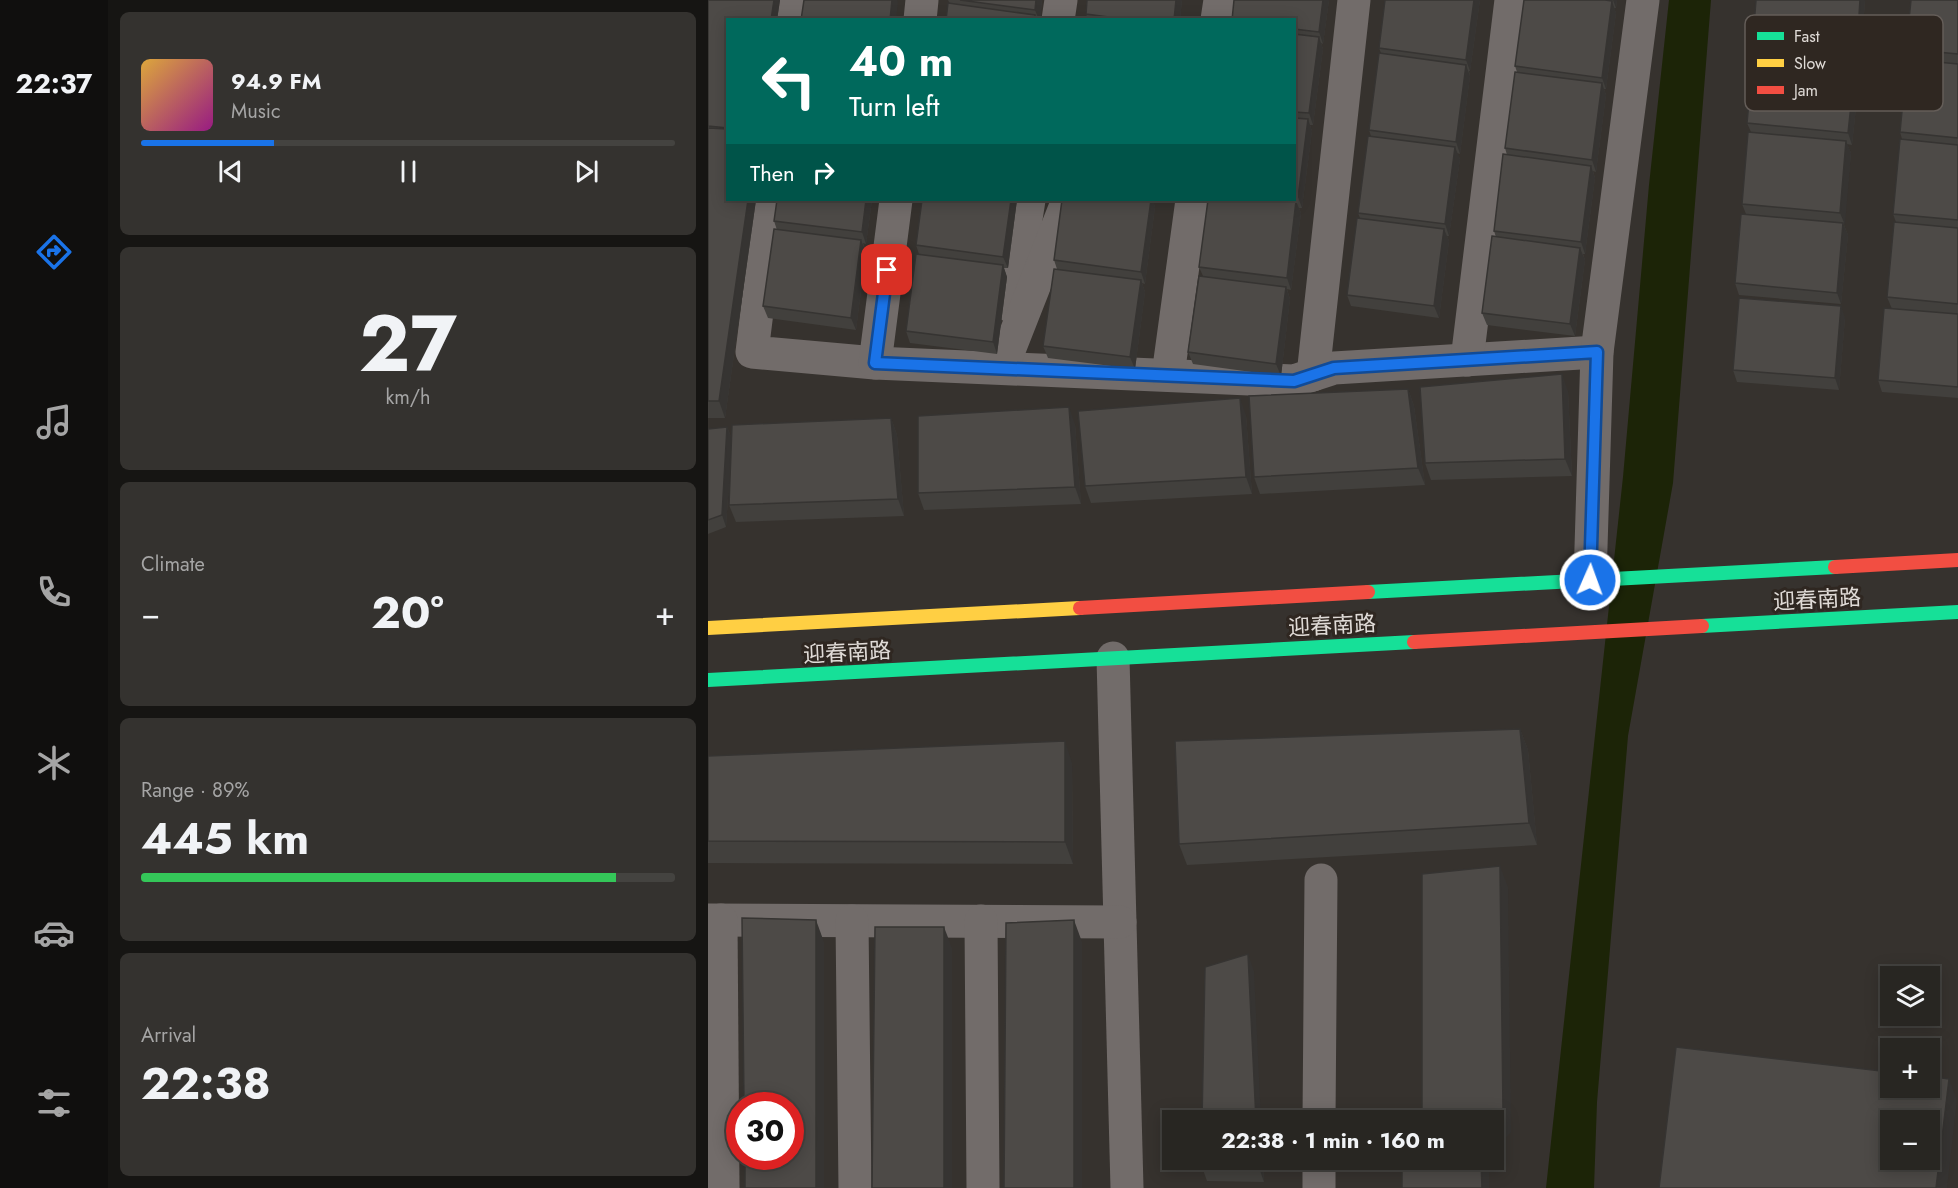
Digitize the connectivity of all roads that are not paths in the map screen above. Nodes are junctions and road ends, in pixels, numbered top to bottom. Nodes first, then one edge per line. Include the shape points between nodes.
1 (795, 0) edge
2 (922, 0) edge
3 (1061, 0) edge
4 (1220, 0) edge
5 (1354, 0) edge
6 (1511, 0) edge
7 (1643, 0) edge
8 (792, 18) edge
9 (920, 18) edge
10 (1058, 18) edge
11 (1218, 18) edge
12 (771, 201) edge
13 (896, 201) edge
14 (1029, 201) edge
15 (1068, 201) edge
16 (1192, 201) edge
17 (1597, 352) junction
18 (1467, 360) junction
19 (875, 363) junction
20 (1002, 368) junction
21 (1168, 375) junction
22 (1312, 375) junction
23 (1958, 560) edge
24 (1590, 580) junction
25 (1958, 612) edge
26 (708, 628) edge
27 (1113, 658) junction
28 (708, 680) edge
29 (1321, 880) dead end
30 (714, 920) edge
31 (852, 921) junction
32 (981, 921) junction
33 (1120, 922) junction
34 (1319, 1110) edge
35 (1319, 1170) edge
36 (723, 1188) edge
37 (855, 1188) edge
38 (983, 1188) edge
39 (1126, 1188) edge
40 (1318, 1188) edge

1 - 8 street
2 - 9 street
3 - 10 street
4 - 11 street
5 - 22 street
6 - 18 street
7 - 17 street
12 - 19 street via 752,352
13 - 19 street
14 - 20 street
15 - 20 street
16 - 21 street
17 - 18 street
17 - 24 street
18 - 22 street via 1334,368
19 - 20 street
20 - 21 street
21 - 22 street via 1294,381
23 - 24 main road, 迎春南路
24 - 26 main road, 迎春南路
25 - 27 main road, 迎春南路
27 - 28 main road, 迎春南路
27 - 33 street
29 - 34 street
30 - 31 street
30 - 36 street
31 - 32 street
31 - 37 street
32 - 33 street
32 - 38 street
33 - 39 street
35 - 40 street

